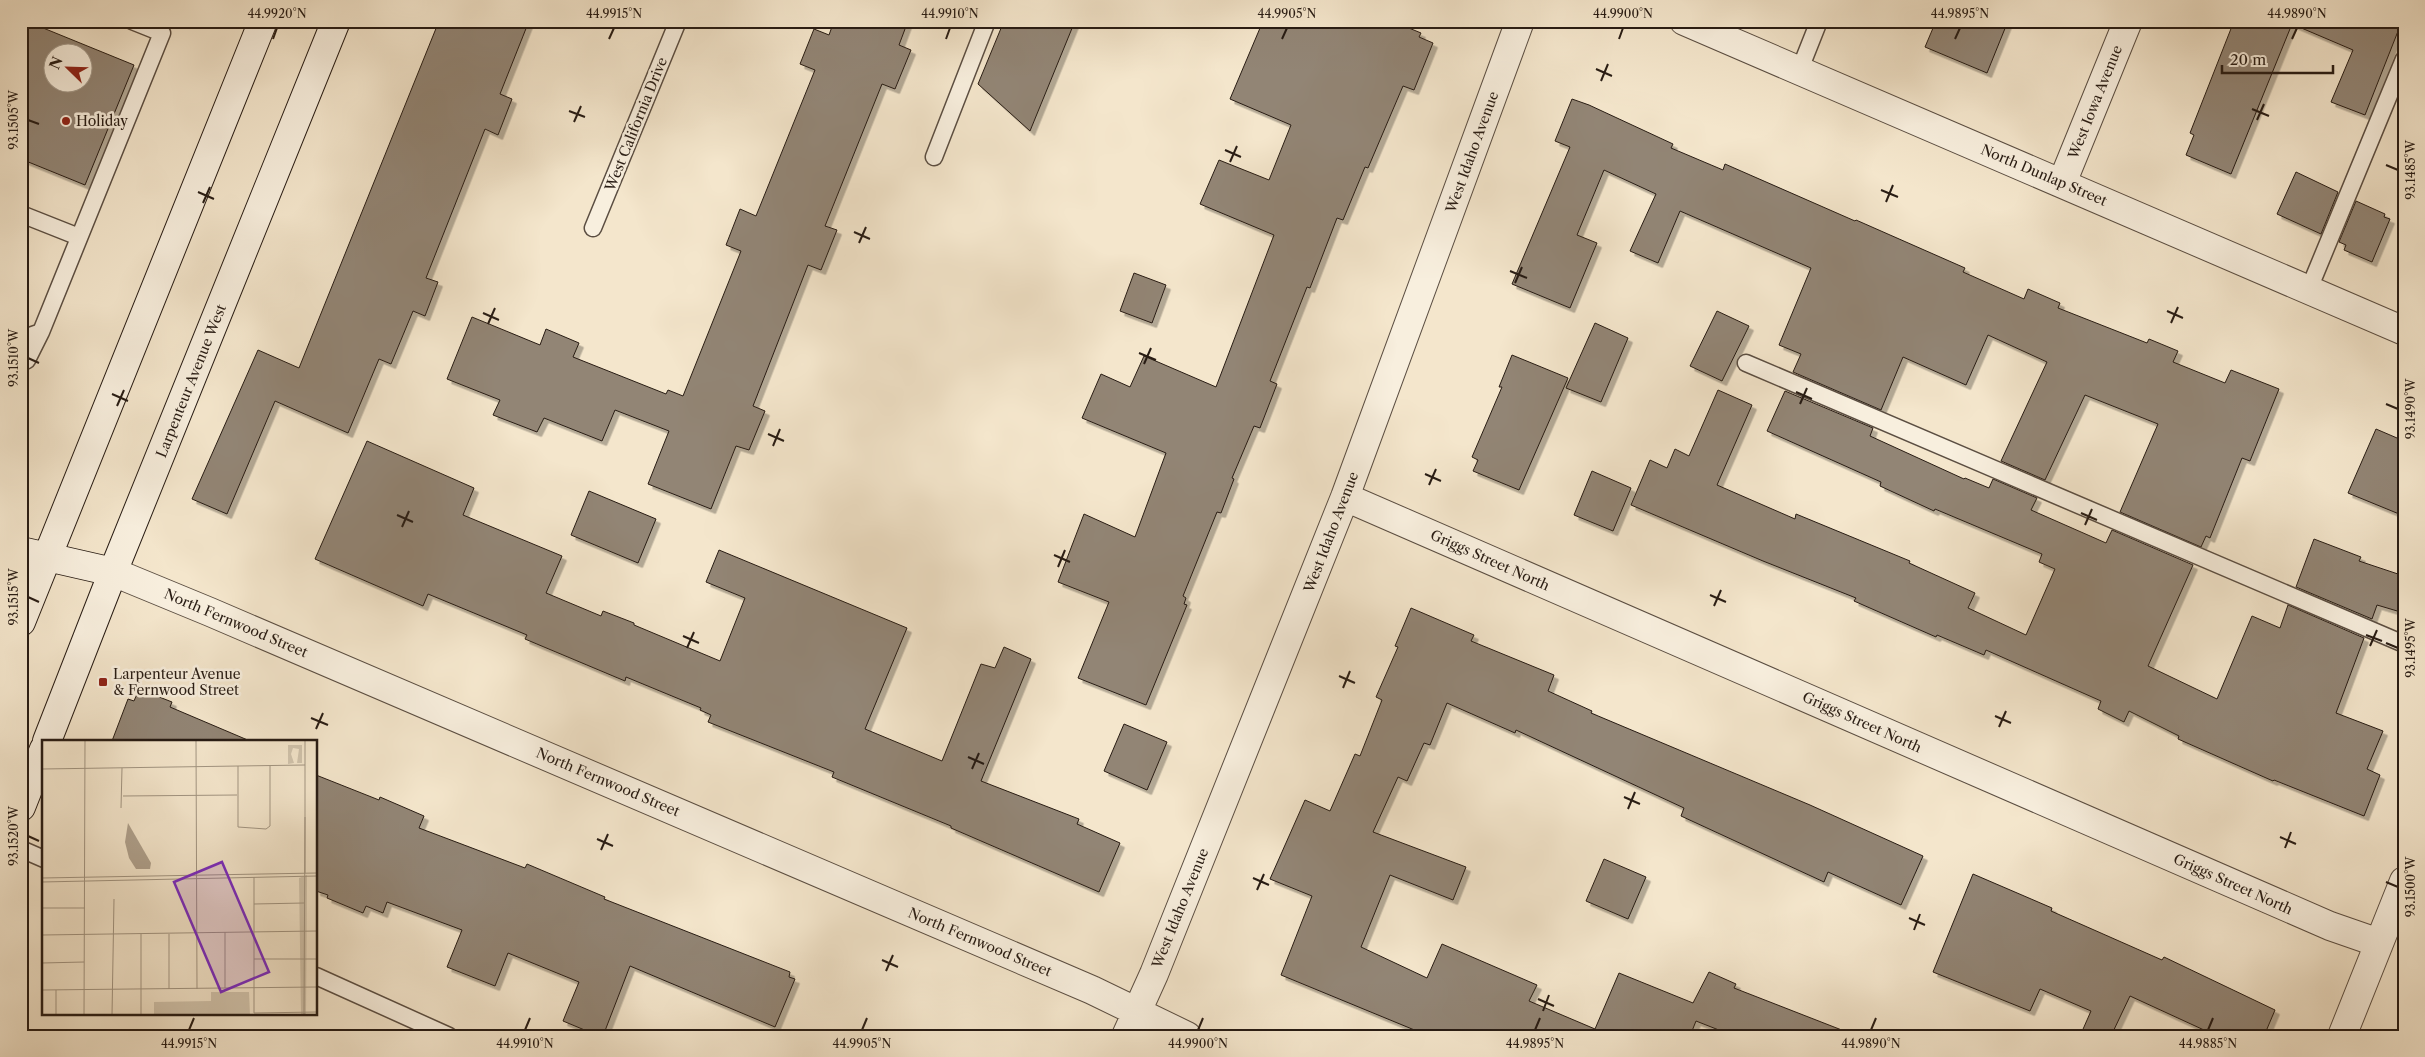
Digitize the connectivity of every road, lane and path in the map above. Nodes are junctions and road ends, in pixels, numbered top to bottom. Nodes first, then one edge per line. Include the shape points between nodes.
1 (132, 21) edge
2 (263, 21) edge
3 (336, 21) edge
4 (678, 21) edge
5 (987, 21) edge
6 (1520, 21) edge
7 (1684, 21) edge
8 (1819, 21) edge
9 (2128, 21) edge
10 (2404, 59) edge
11 (1800, 69) junction
12 (934, 158) dead end
13 (2062, 183) junction
14 (21, 214) edge
15 (593, 228) dead end
16 (79, 237) junction
17 (2309, 289) junction
18 (2404, 331) edge
19 (40, 332) junction
20 (21, 339) edge
21 (1746, 363) dead end
22 (21, 364) edge
23 (1346, 497) junction
24 (34, 554) edge
25 (113, 572) junction
26 (21, 622) edge
27 (2404, 644) edge
28 (47, 740) edge
29 (42, 754) edge
30 (21, 807) edge
31 (21, 849) edge
32 (42, 858) edge
33 (2404, 881) edge
34 (2379, 943) junction
35 (318, 977) edge
36 (1132, 1024) edge
37 (448, 1036) edge
38 (1187, 1036) edge
39 (2342, 1036) edge

1 - 16 lane via 162,33
2 - 24 street
3 - 25 street, Larpenteur Avenue West
4 - 15 lane, West California Drive
5 - 12 lane
6 - 23 street, West Idaho Avenue
7 - 11 street, North Dunlap Street
8 - 11 lane
9 - 13 street, West Iowa Avenue
10 - 17 lane
11 - 13 street, North Dunlap Street
13 - 17 street, North Dunlap Street
14 - 16 lane
16 - 19 lane
17 - 18 street, North Dunlap Street
19 - 20 lane
19 - 22 lane via 27,360
21 - 27 lane
23 - 34 street, Griggs Street North via 2330,926
23 - 36 street, West Idaho Avenue
24 - 25 street, North Fernwood Street
24 - 26 street
25 - 28 street, Larpenteur Avenue West
25 - 36 street, North Fernwood Street via 1019,958
29 - 30 street
31 - 32 lane
33 - 34 street
34 - 39 street
35 - 37 lane
36 - 38 street, North Fernwood Street

